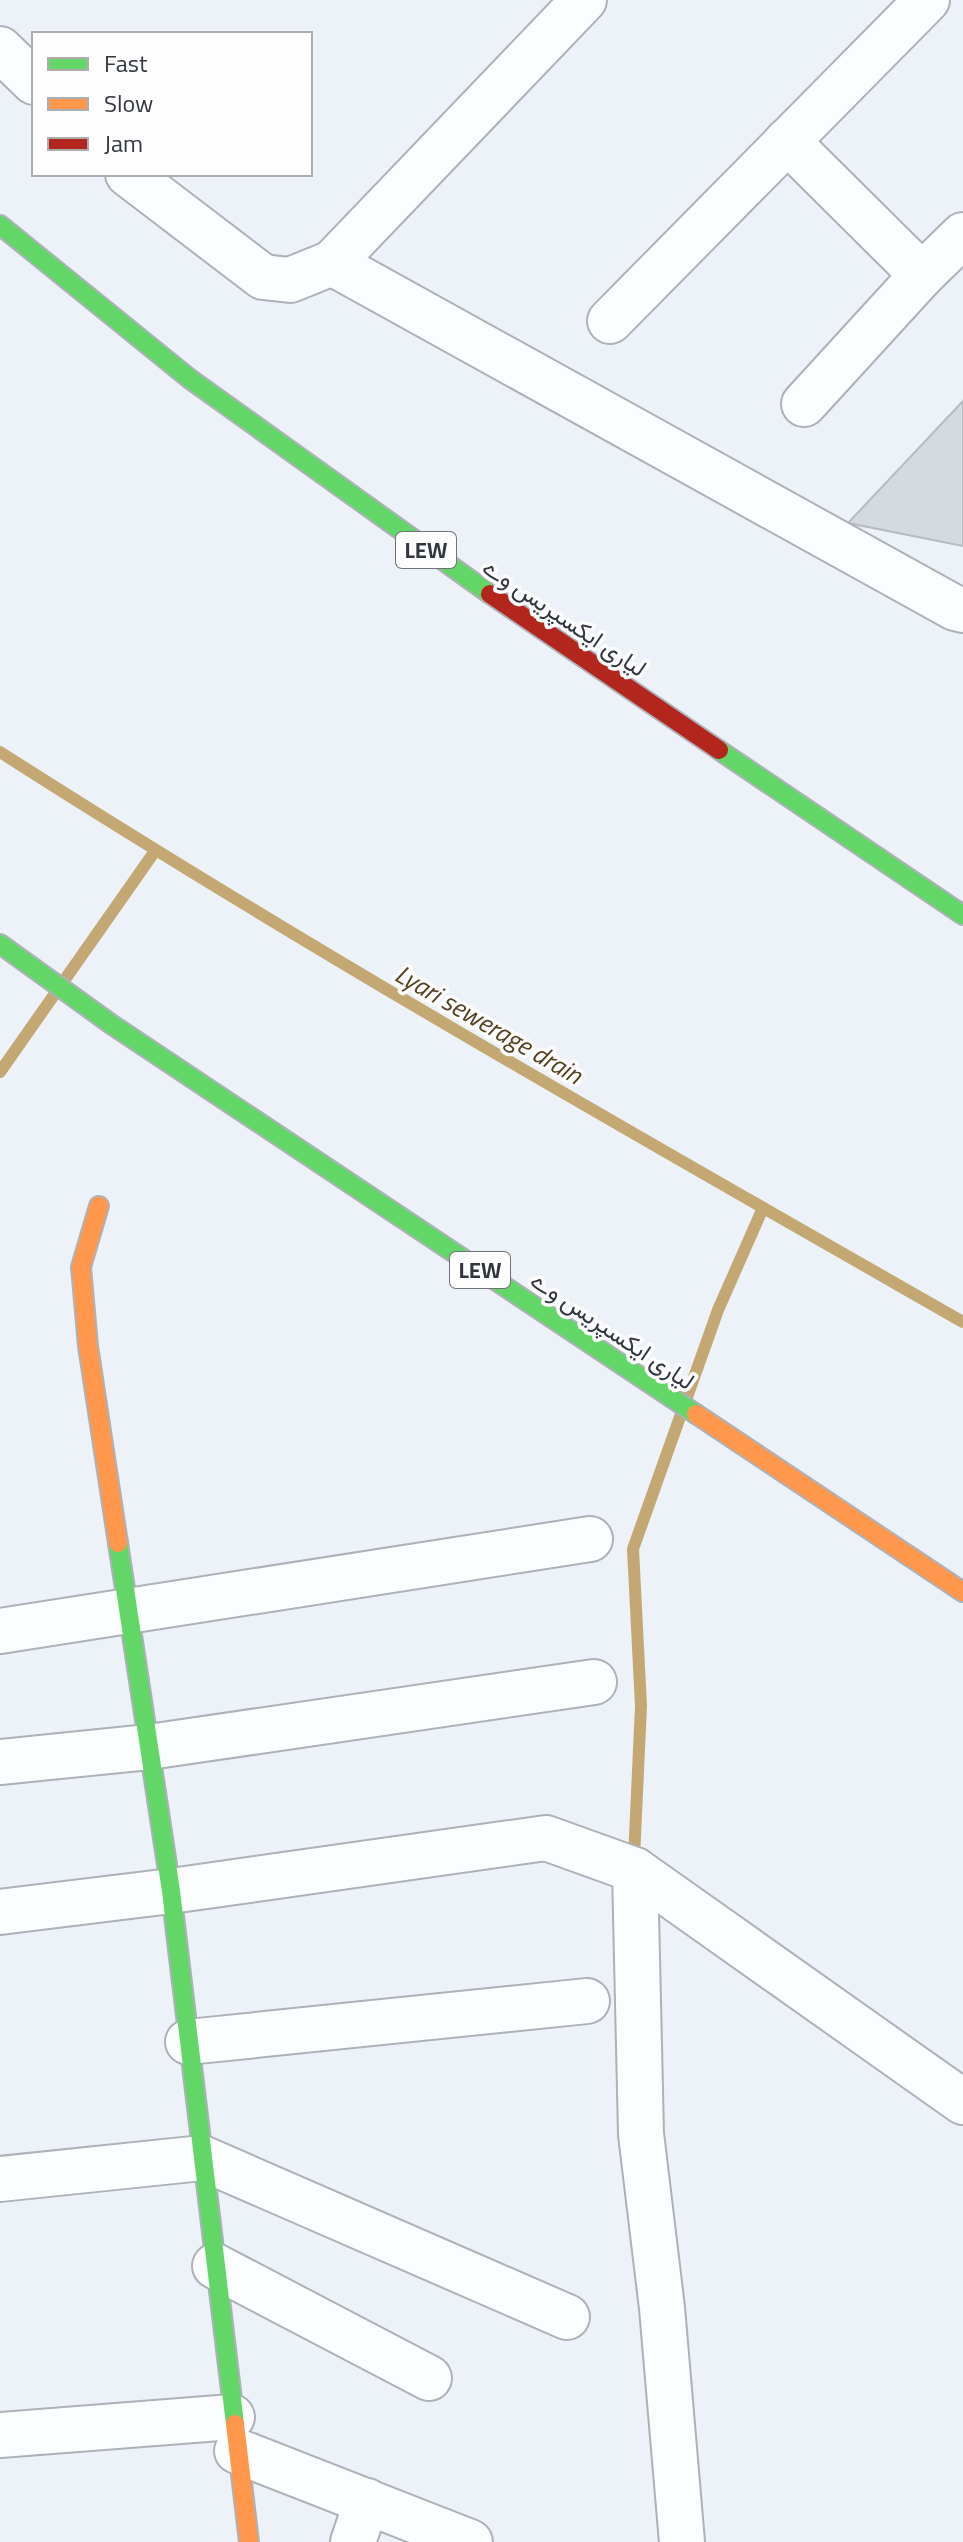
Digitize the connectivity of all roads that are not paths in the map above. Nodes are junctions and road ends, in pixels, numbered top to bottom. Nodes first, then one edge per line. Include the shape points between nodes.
1 (584, 0) edge
2 (927, 0) edge
3 (0, 49) edge
4 (32, 80) edge
5 (787, 141) junction
6 (131, 176) edge
7 (0, 225) edge
8 (963, 235) edge
9 (332, 263) junction
10 (922, 275) junction
11 (610, 321) dead end
12 (804, 404) dead end
13 (963, 610) edge
14 (869, 852) junction
15 (950, 882) dead end
16 (963, 915) edge
17 (0, 944) edge
18 (99, 1206) dead end
19 (590, 1539) dead end
20 (963, 1592) edge
21 (128, 1613) junction
22 (0, 1631) edge
23 (594, 1682) dead end
24 (149, 1747) junction
25 (0, 1762) edge
26 (635, 1870) junction
27 (171, 1891) junction
28 (0, 1912) edge
29 (587, 2001) dead end
30 (188, 2042) junction
31 (963, 2102) edge
32 (202, 2158) junction
33 (0, 2179) edge
34 (215, 2266) junction
35 (567, 2317) dead end
36 (429, 2378) dead end
37 (234, 2434) junction
38 (0, 2435) edge
39 (367, 2501) junction
40 (249, 2542) edge
41 (353, 2542) edge
42 (470, 2542) edge
43 (682, 2542) edge

1 - 9 street
2 - 5 street
3 - 4 street
5 - 10 street
5 - 11 street
6 - 9 street via 263,277 290,280
7 - 14 main road, لیاری ایکسپریس وے / LEW via 190,379 404,534
8 - 10 street
9 - 13 street
10 - 12 street
14 - 15 main road, LEW
14 - 16 main road, لیاری ایکسپریس وے / LEW
17 - 20 main road, لیاری ایکسپریس وے / LEW via 111,1024
18 - 21 main road via 81,1267
19 - 21 street
21 - 22 street
21 - 24 main road
23 - 24 street
24 - 25 street
24 - 27 main road
26 - 27 street via 546,1838
26 - 31 street
26 - 43 street via 641,2134
27 - 28 street
27 - 30 main road
29 - 30 street
30 - 32 main road
32 - 33 street
32 - 34 main road
32 - 35 street
34 - 36 street
34 - 37 main road
37 - 38 street
37 - 39 street
37 - 40 main road
39 - 41 street
39 - 42 street

